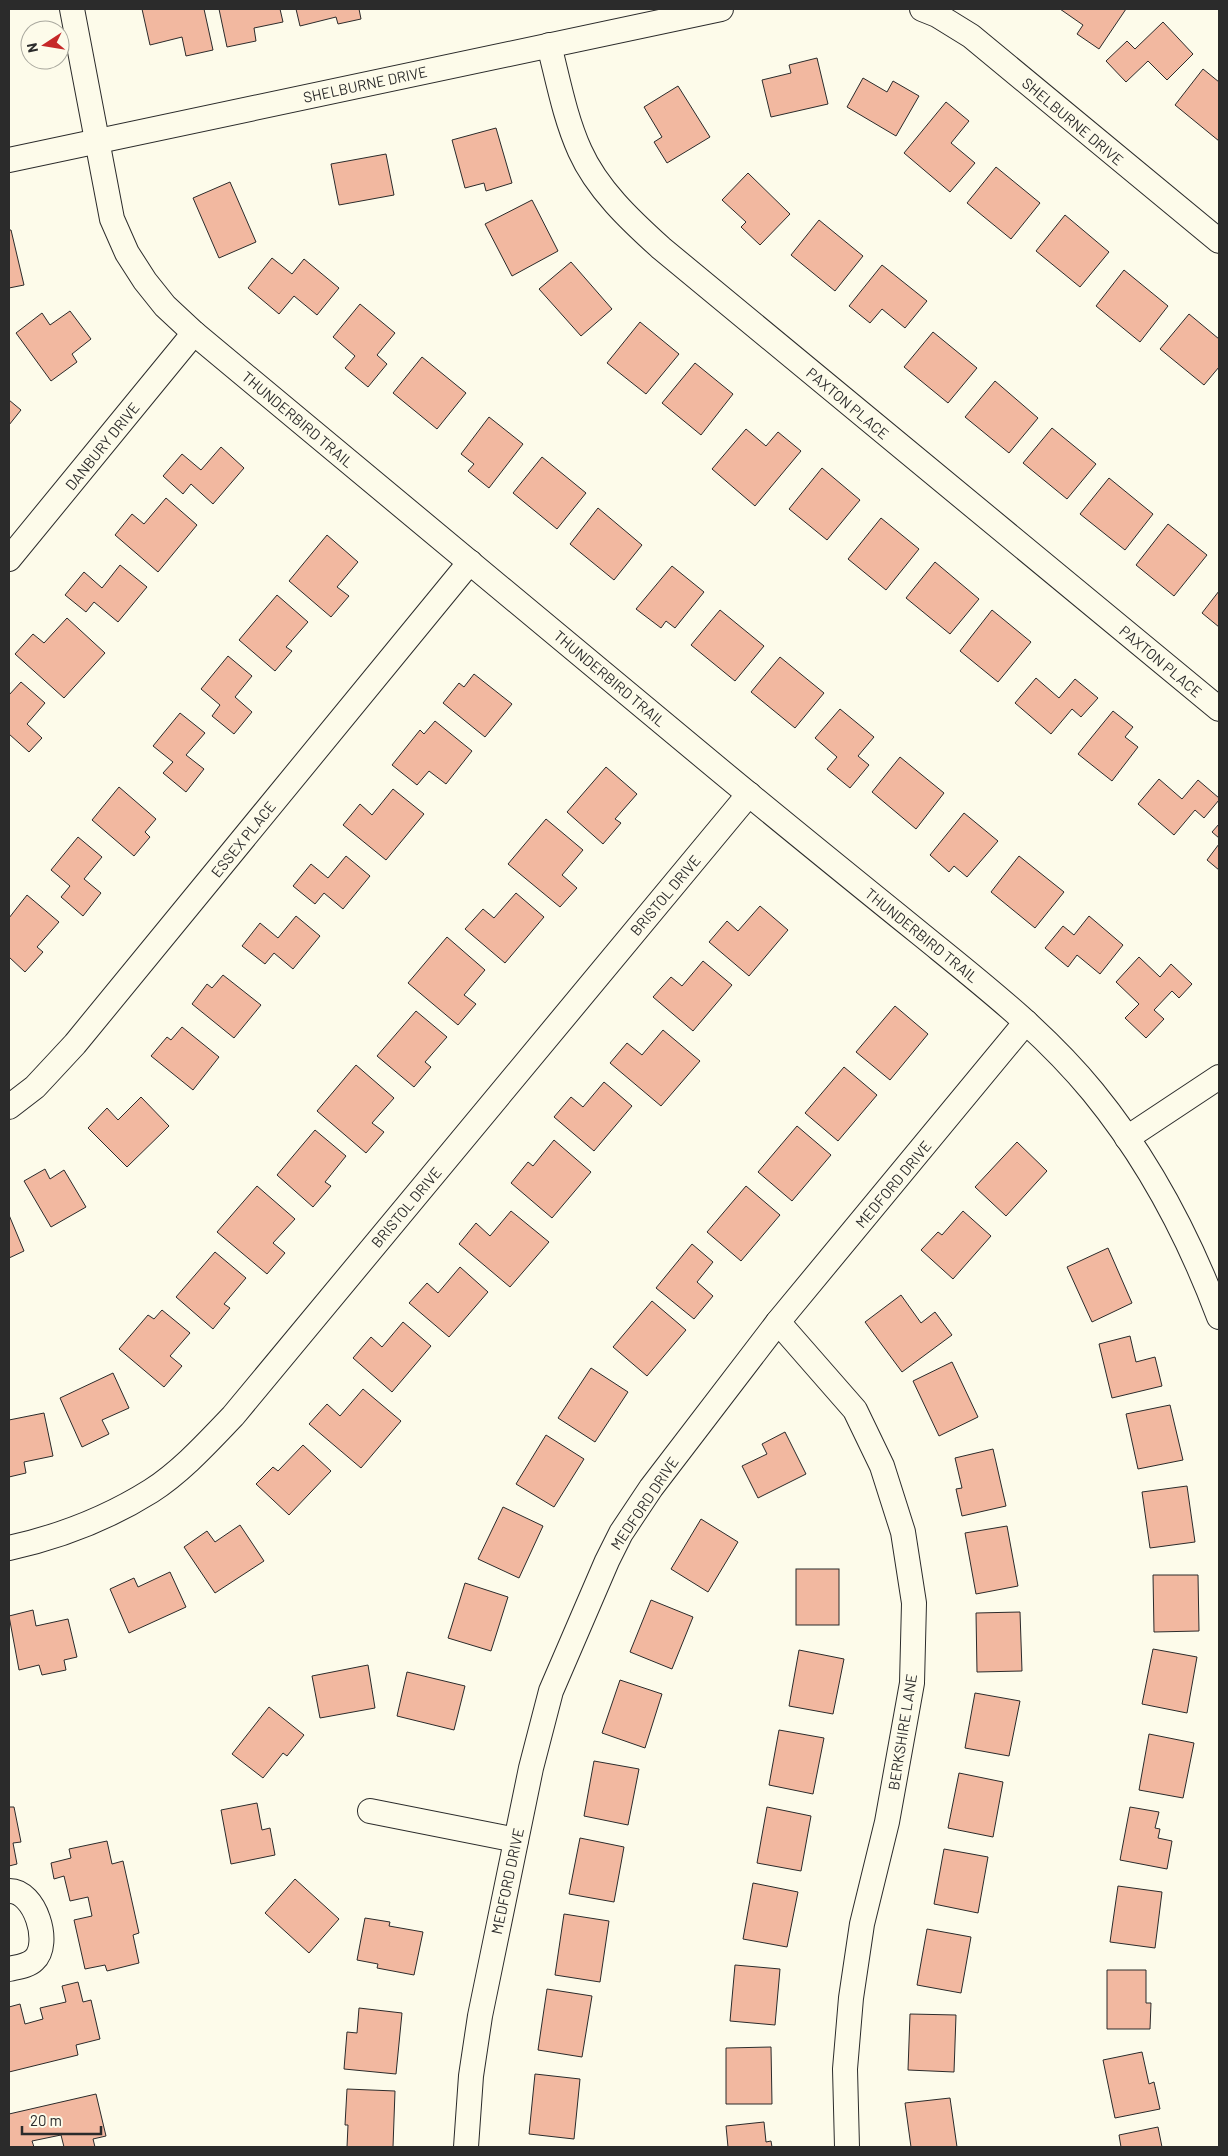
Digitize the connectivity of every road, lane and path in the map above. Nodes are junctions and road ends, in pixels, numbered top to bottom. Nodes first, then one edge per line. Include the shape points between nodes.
1 (72, 9) edge
2 (721, 9) edge
3 (922, 9) edge
4 (549, 45) junction
5 (98, 141) junction
6 (9, 160) edge
7 (1219, 241) edge
8 (194, 333) junction
9 (9, 559) edge
10 (470, 562) junction
11 (1219, 709) edge
12 (748, 794) junction
13 (1026, 1022) junction
14 (1219, 1077) edge
15 (9, 1107) edge
16 (1127, 1138) junction
17 (1219, 1318) edge
18 (778, 1322) junction
19 (9, 1548) edge
20 (370, 1811) dead end
21 (516, 1840) junction
22 (9, 1891) edge
23 (9, 1969) edge
24 (466, 2147) edge
25 (846, 2147) edge

1 - 5 street, THUNDERBIRD TRAIL
2 - 4 street, SHELBURNE DRIVE
3 - 7 street, SHELBURNE DRIVE via 971,36
4 - 5 street, SHELBURNE DRIVE
4 - 11 street, PAXTON PLACE via 568,120 580,152 601,185 630,220
5 - 6 street, SHELBURNE DRIVE
5 - 8 street, THUNDERBIRD TRAIL via 112,219 127,253 165,306
8 - 9 street, DANBURY DRIVE
8 - 10 street, THUNDERBIRD TRAIL
10 - 12 street, THUNDERBIRD TRAIL
10 - 15 street, ESSEX PLACE via 75,1044 35,1086
12 - 13 street, THUNDERBIRD TRAIL
12 - 19 street, BRISTOL DRIVE via 227,1422 202,1448 150,1491 79,1528
13 - 16 street, THUNDERBIRD TRAIL via 1092,1090
13 - 18 street, MEDFORD DRIVE
14 - 16 street
16 - 17 street, THUNDERBIRD TRAIL via 1183,1234
18 - 21 street, MEDFORD DRIVE via 651,1488 607,1560 551,1691
18 - 25 street, BERKSHIRE LANE via 822,1370 859,1418 882,1466 903,1532 914,1603 912,1683 887,1822 862,1924 850,1998 845,2069
20 - 21 street
21 - 24 street, MEDFORD DRIVE via 480,2016 471,2076
22 - 23 street via 28,1900 41,1930 40,1954 33,1962

